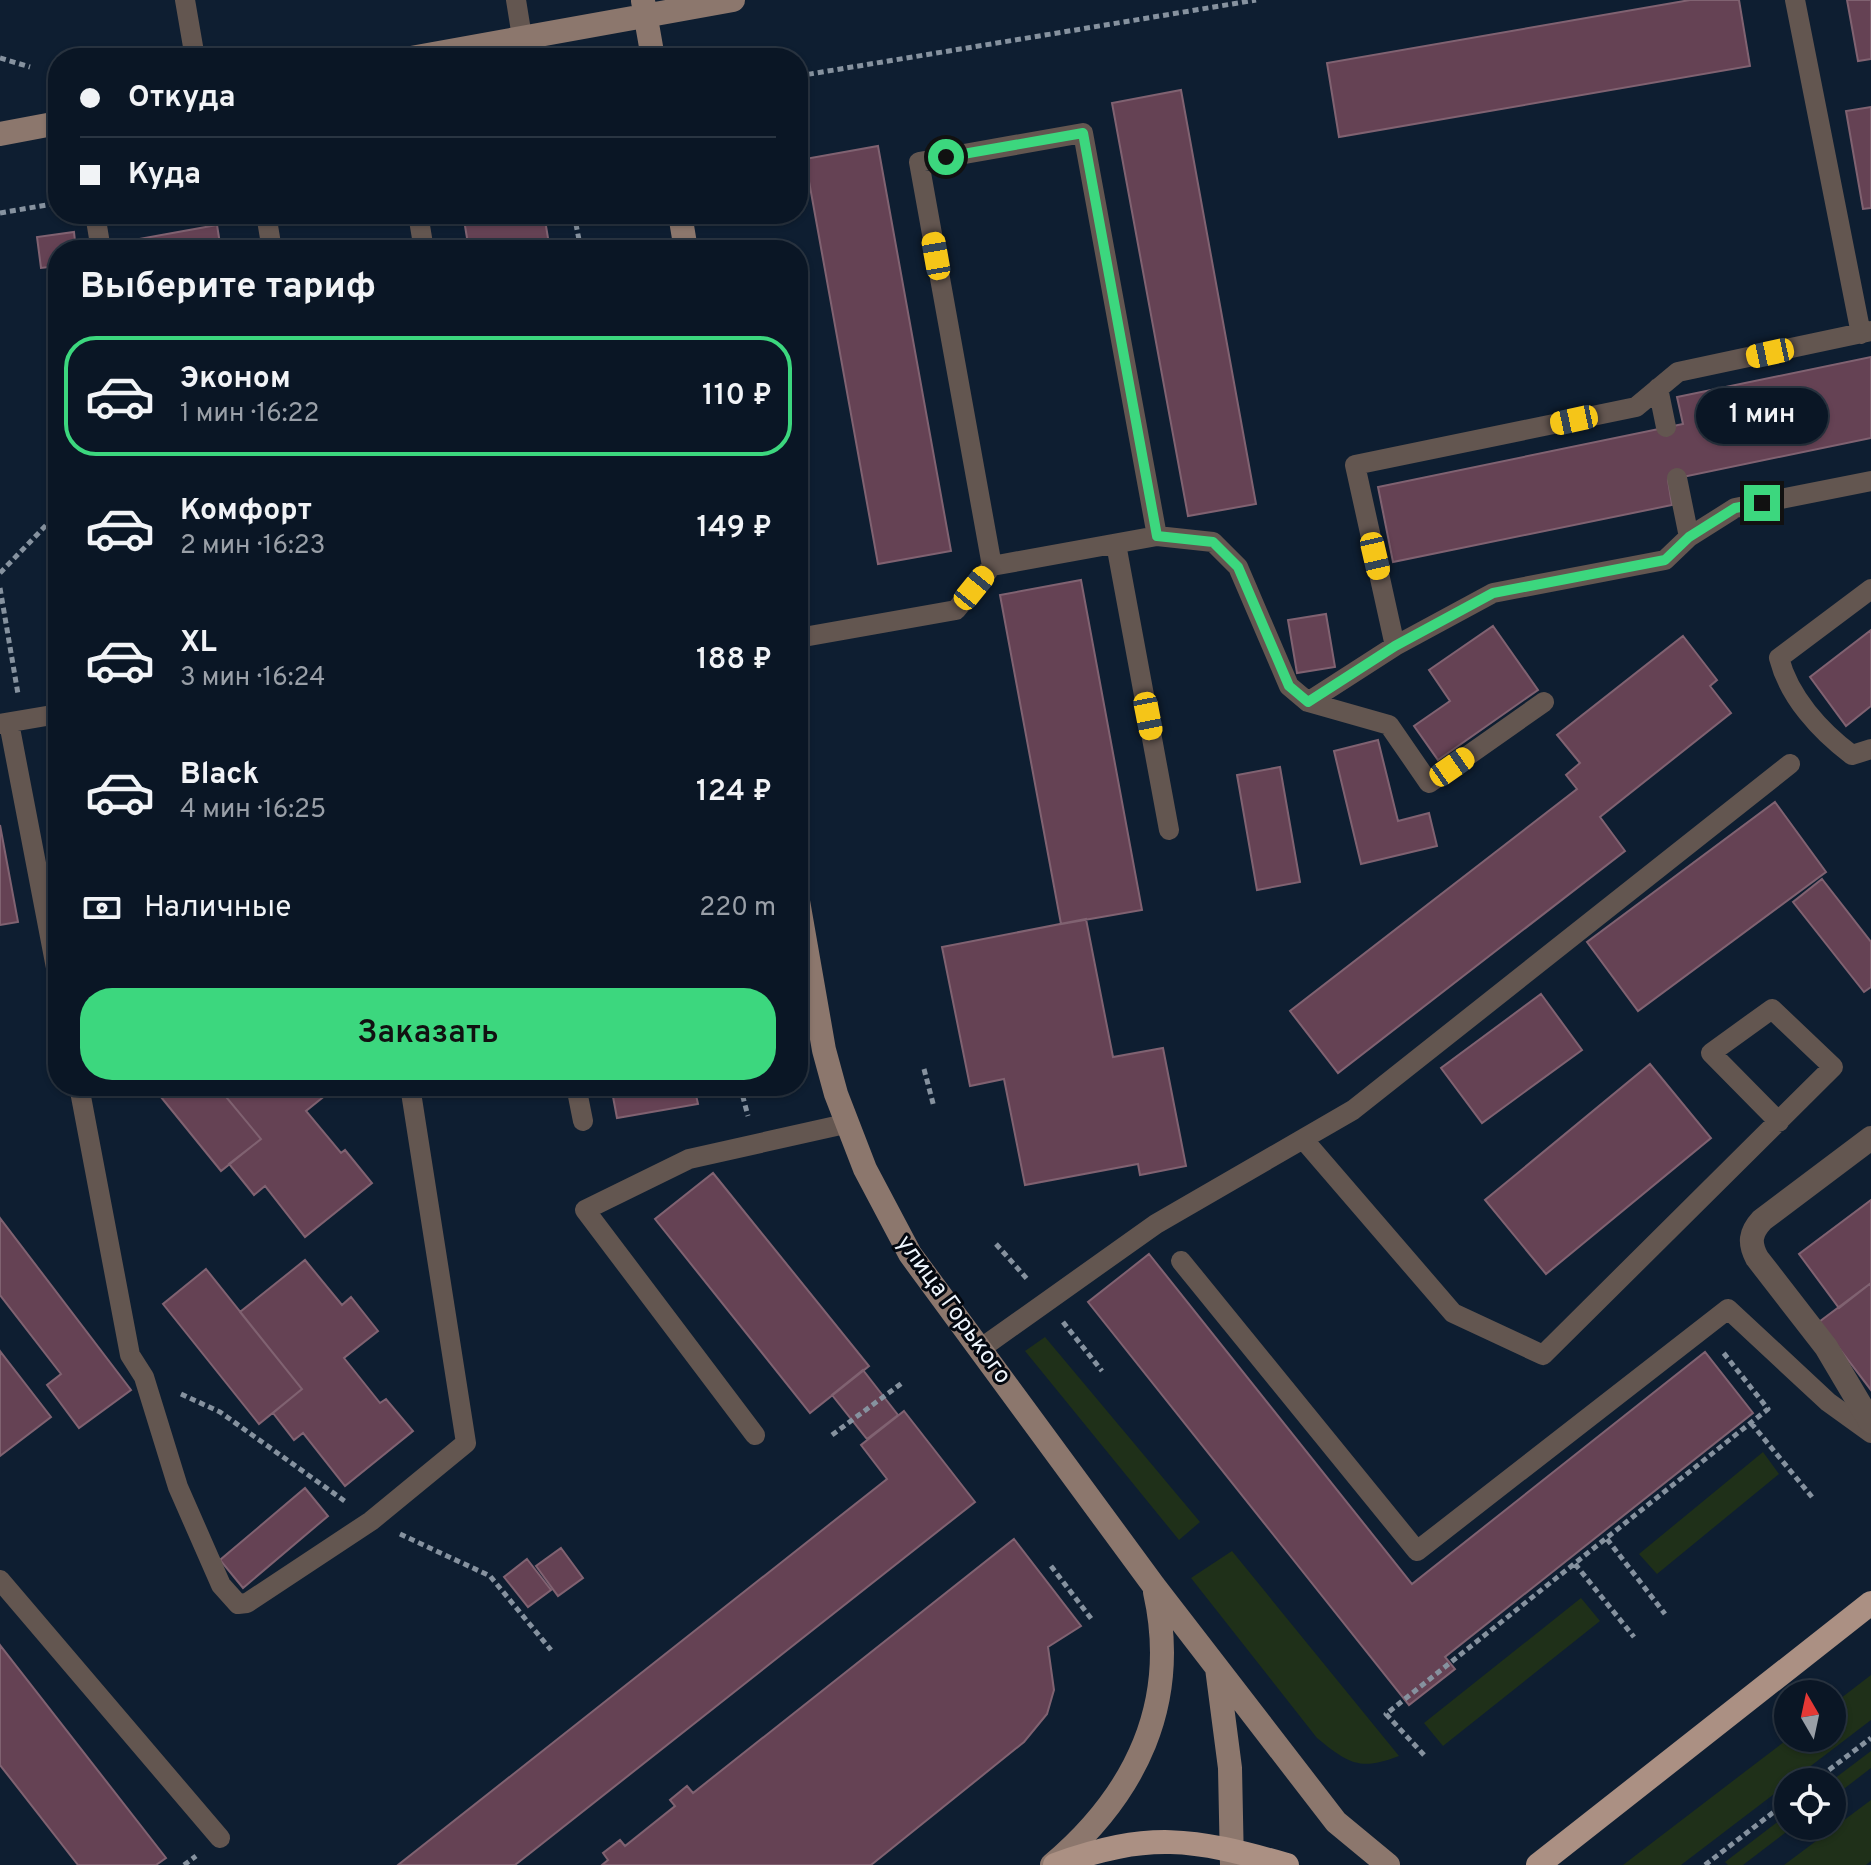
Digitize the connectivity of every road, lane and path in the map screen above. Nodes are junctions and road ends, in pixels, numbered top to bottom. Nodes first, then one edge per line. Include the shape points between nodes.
1 (185, 0) edge
2 (516, 0) edge
3 (733, 0) edge
4 (1256, 0) edge
5 (1795, 0) edge
6 (644, 7) edge
7 (522, 37) junction
8 (193, 48) edge
9 (464, 48) edge
10 (651, 48) edge
11 (0, 58) edge
12 (30, 67) dead end
13 (808, 74) edge
14 (48, 125) edge
15 (0, 134) edge
16 (48, 205) edge
17 (0, 213) edge
18 (1866, 332) edge
19 (1658, 388) junction
20 (1666, 427) dead end
21 (1677, 478) dead end
22 (1871, 481) edge
23 (48, 523) edge
24 (1157, 536) junction
25 (1689, 537) junction
26 (1116, 544) junction
27 (992, 566) junction
28 (0, 573) edge
29 (0, 588) edge
30 (1871, 589) edge
31 (808, 636) edge
32 (1395, 646) junction
33 (1308, 702) junction
34 (1544, 702) dead end
35 (48, 716) edge
36 (11, 723) edge
37 (1871, 749) edge
38 (1790, 764) dead end
39 (1169, 830) dead end
40 (48, 924) edge
41 (808, 958) edge
42 (924, 1069) dead end
43 (81, 1096) edge
44 (412, 1096) edge
45 (578, 1096) edge
46 (743, 1096) edge
47 (745, 1102) dead end
48 (934, 1107) dead end
49 (583, 1121) dead end
50 (1779, 1122) junction
51 (845, 1124) junction
52 (1871, 1138) edge
53 (1303, 1139) junction
54 (996, 1244) dead end
55 (1181, 1261) dead end
56 (1032, 1284) dead end
57 (1061, 1321) dead end
58 (1704, 1327) junction
59 (980, 1349) junction
60 (1102, 1371) dead end
61 (144, 1377) junction
62 (902, 1383) dead end
63 (1751, 1423) junction
64 (1871, 1423) edge
65 (1871, 1433) edge
66 (755, 1435) dead end
67 (832, 1435) dead end
68 (1812, 1497) dead end
69 (371, 1521) junction
70 (1607, 1539) junction
71 (1575, 1564) junction
72 (1051, 1566) dead end
73 (0, 1580) edge
74 (1154, 1586) junction
75 (1871, 1603) edge
76 (1665, 1614) dead end
77 (1093, 1621) dead end
78 (1634, 1637) dead end
79 (551, 1650) dead end
80 (1217, 1667) junction
81 (1871, 1738) edge
82 (1424, 1755) dead end
83 (1831, 1768) edge
84 (1774, 1812) edge
85 (220, 1838) dead end
86 (1232, 1857) edge
87 (1053, 1865) edge
88 (1287, 1865) edge
89 (1388, 1865) edge
90 (1538, 1865) edge
91 (1705, 1865) edge

1 - 8 lane
2 - 7 lane
3 - 6 street
4 - 13 path
5 - 18 lane
6 - 7 street
6 - 10 street
7 - 9 street
11 - 12 path
14 - 15 street
16 - 17 path
18 - 19 lane via 1678,372
19 - 20 lane
19 - 32 lane via 1636,407 1355,465
21 - 25 lane
22 - 25 lane via 1735,508
23 - 28 path
24 - 26 lane
24 - 27 lane via 1083,133 919,162
24 - 33 lane via 1213,542 1238,567 1289,686
25 - 32 lane via 1665,560 1493,593
26 - 27 lane
26 - 39 lane
27 - 31 lane via 956,610
29 - 36 path
30 - 37 lane via 1779,658 1785,680 1828,738 1852,755
32 - 33 lane
33 - 34 lane via 1389,725 1429,783
35 - 36 lane
36 - 40 lane
38 - 53 lane via 1353,1110
41 - 51 street, улица Горького via 824,1050
42 - 48 path
43 - 61 lane via 130,1355
44 - 69 lane via 466,1443
45 - 49 lane
46 - 47 path
50 - 50 lane via 1711,1053 1772,1009 1833,1067
50 - 53 lane via 1543,1355 1453,1313
51 - 59 street, улица Горького via 910,1254
51 - 66 lane via 689,1159 585,1210
52 - 64 street via 1762,1220 1751,1241 1757,1258 1839,1365
53 - 59 lane via 1156,1224
54 - 56 path
55 - 58 lane via 1417,1551
57 - 60 path
58 - 63 path via 1768,1409
58 - 65 lane via 1728,1309 1828,1402
59 - 74 street, улица Горького
61 - 69 path via 220,1412
61 - 69 lane via 178,1487 221,1585 238,1604
62 - 67 path
63 - 68 path
63 - 70 path
69 - 79 path via 490,1576
70 - 71 path
70 - 76 path
71 - 78 path
71 - 82 path via 1386,1714
72 - 77 path
73 - 85 lane
74 - 80 street, улица Горького
74 - 87 street via 1162,1677 1146,1742 1122,1791
75 - 90 main road
80 - 86 street via 1230,1768
80 - 89 street, улица Горького via 1336,1822
81 - 83 path
84 - 91 path
86 - 87 main road via 1187,1841 1143,1841
86 - 88 main road

